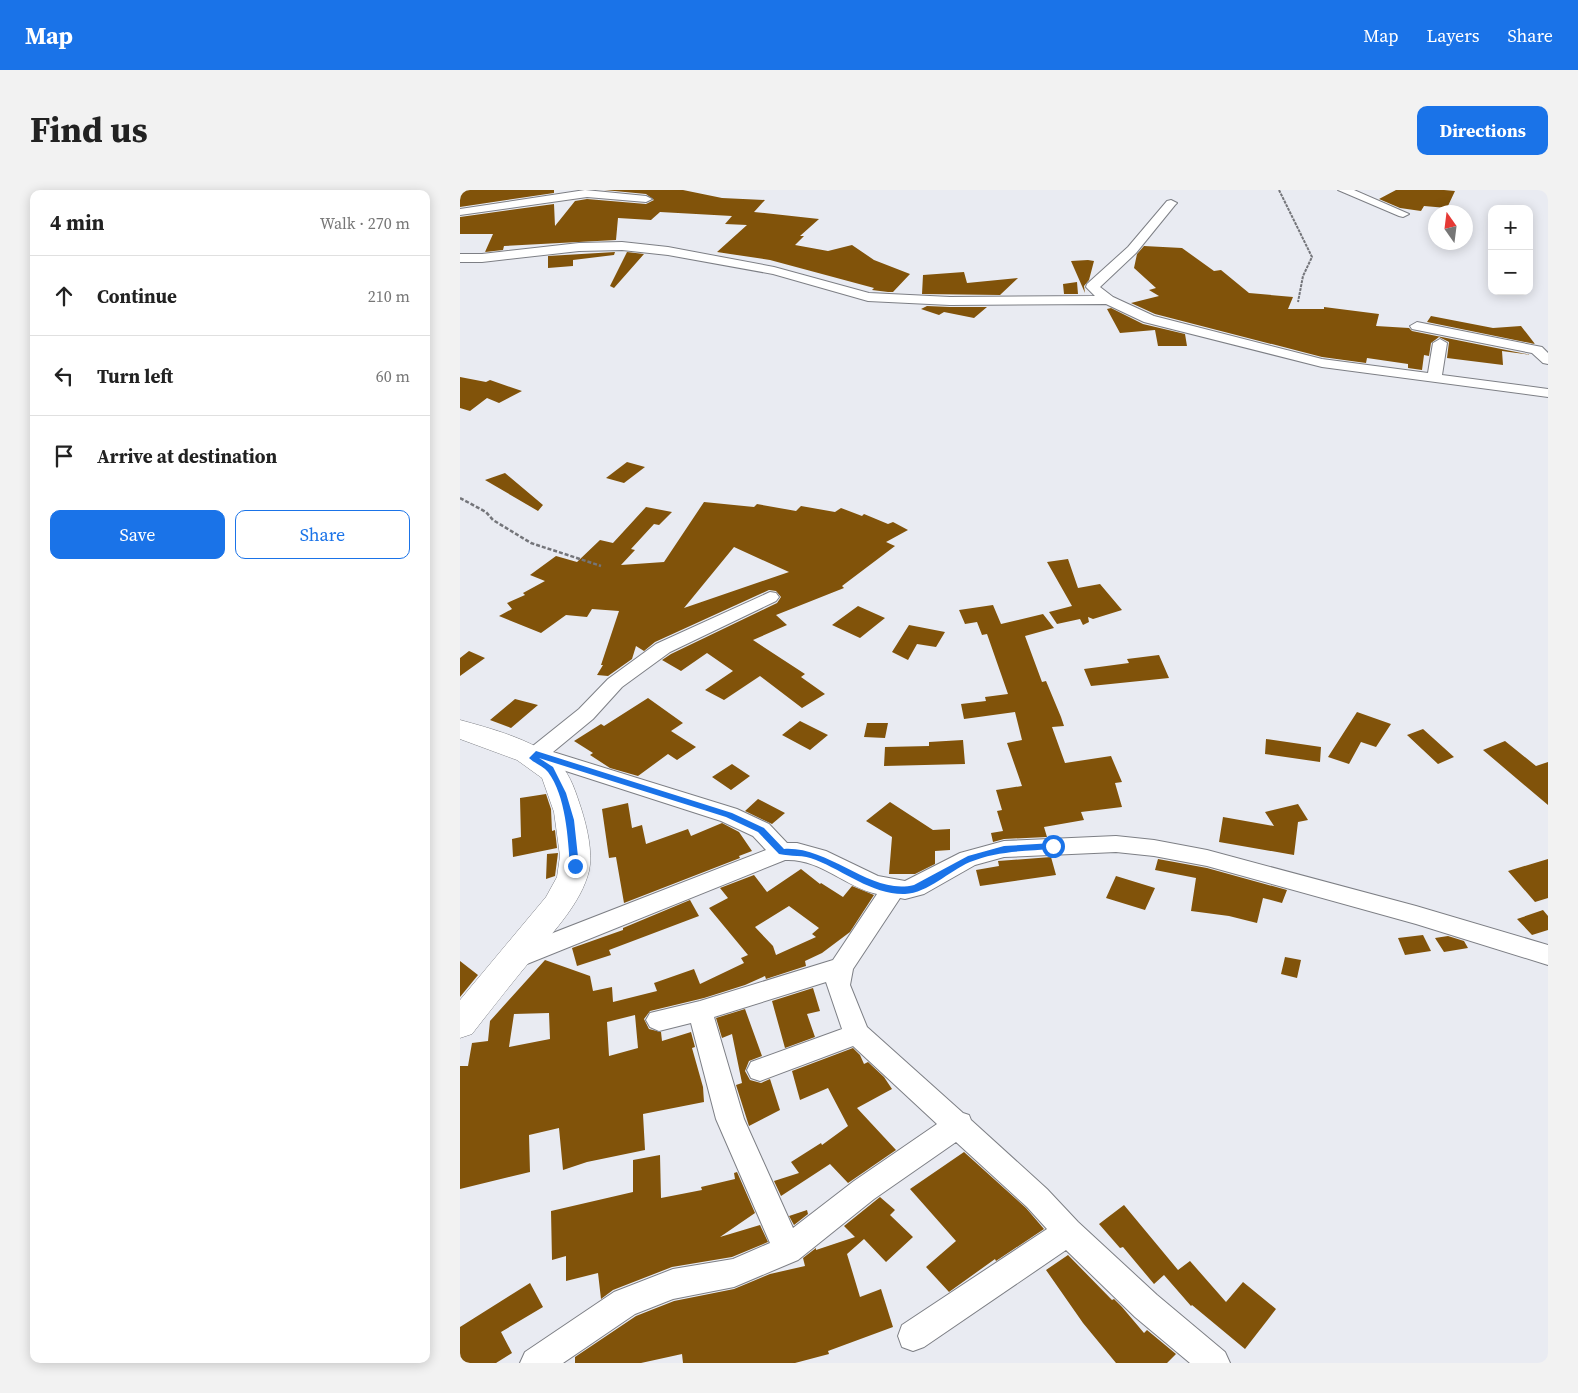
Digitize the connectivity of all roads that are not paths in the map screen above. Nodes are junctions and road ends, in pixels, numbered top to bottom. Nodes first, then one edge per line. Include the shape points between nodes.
1 (1344, 190) edge
2 (589, 192) edge
3 (646, 199) dead end
4 (1171, 203) dead end
5 (460, 212) edge
6 (1403, 214) dead end
7 (460, 258) edge
8 (1108, 300) junction
9 (1417, 326) dead end
10 (1440, 343) dead end
11 (1548, 360) edge
12 (1434, 377) junction
13 (1548, 393) edge
14 (770, 597) dead end
15 (460, 729) edge
16 (535, 756) junction
17 (782, 852) junction
18 (893, 889) junction
19 (1548, 955) edge
20 (513, 960) junction
21 (841, 968) junction
22 (700, 1011) junction
23 (659, 1020) dead end
24 (460, 1024) edge
25 (857, 1034) junction
26 (760, 1070) dead end
27 (959, 1124) junction
28 (1068, 1232) junction
29 (788, 1250) junction
30 (913, 1336) dead end
31 (536, 1363) edge
32 (1214, 1363) edge

1 - 6 street
2 - 3 street
2 - 5 street
4 - 8 street via 1132,250 1092,287
7 - 8 street via 622,246 668,251 774,271 875,298
8 - 12 street via 1149,319 1322,363
9 - 11 street via 1537,350
10 - 12 street
12 - 13 street
14 - 16 street via 663,648 614,683 586,714
15 - 16 main road
16 - 17 street via 729,815 761,830
16 - 20 main road via 551,769 562,793 570,820 575,866 567,889
17 - 18 street via 797,851 818,857 873,884
17 - 20 street via 744,870
18 - 19 street via 916,888 968,859 1004,849 1116,844 1217,861
18 - 21 street
20 - 24 main road
21 - 22 street
21 - 25 street via 838,985
22 - 23 street
22 - 29 street via 730,1119
25 - 26 street
25 - 27 street
27 - 28 street
27 - 29 street via 864,1190
28 - 30 street
28 - 32 street via 1146,1306
29 - 31 street via 734,1273 674,1284 626,1303

